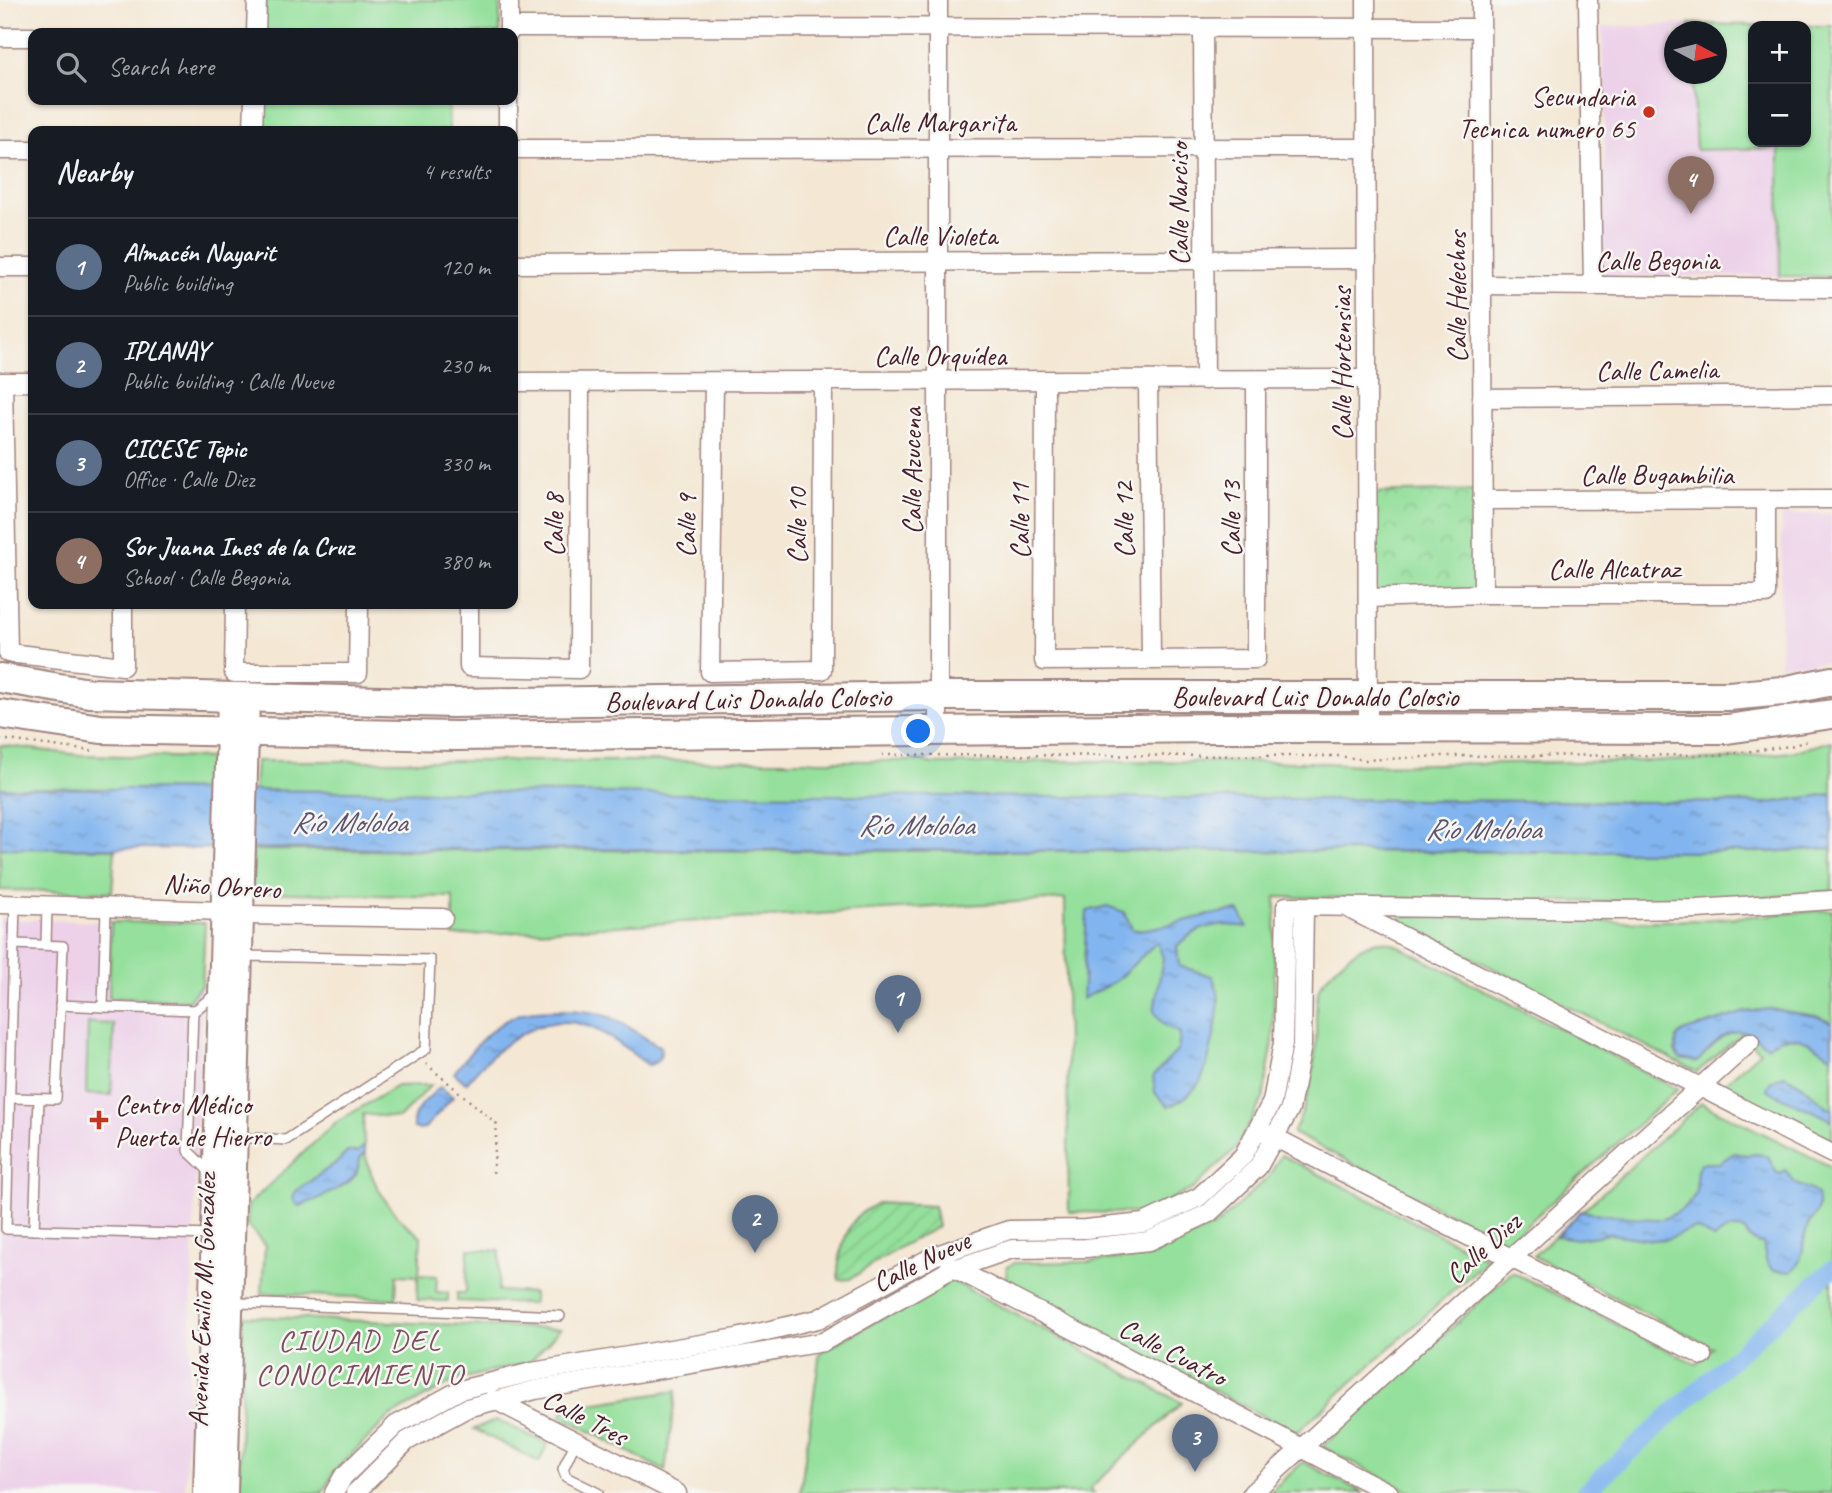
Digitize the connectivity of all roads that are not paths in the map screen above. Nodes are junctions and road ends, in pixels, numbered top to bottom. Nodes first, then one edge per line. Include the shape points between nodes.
1 (257, 0) edge
2 (509, 0) edge
3 (938, 0) edge
4 (1366, 0) edge
5 (1481, 0) edge
6 (1588, 0) edge
7 (938, 27) junction
8 (256, 28) edge
9 (509, 28) edge
10 (1203, 28) junction
11 (1366, 28) junction
12 (1481, 28) junction
13 (518, 30) edge
14 (0, 37) edge
15 (28, 37) edge
16 (254, 105) edge
17 (508, 105) edge
18 (253, 126) edge
19 (508, 126) edge
20 (937, 148) junction
21 (1204, 148) junction
22 (1367, 148) junction
23 (0, 149) edge
24 (28, 149) edge
25 (518, 149) edge
26 (1367, 259) junction
27 (1204, 260) junction
28 (937, 262) junction
29 (518, 264) edge
30 (0, 267) edge
31 (28, 267) edge
32 (1482, 285) junction
33 (1593, 286) junction
34 (1832, 288) edge
35 (1367, 379) junction
36 (1148, 380) junction
37 (1205, 380) junction
38 (1256, 380) junction
39 (937, 381) junction
40 (1045, 381) junction
41 (1, 382) edge
42 (28, 382) edge
43 (518, 382) edge
44 (580, 382) junction
45 (714, 382) junction
46 (822, 382) junction
47 (1832, 394) edge
48 (1482, 398) junction
49 (1832, 499) edge
50 (1482, 500) junction
51 (1766, 500) junction
52 (1483, 594) junction
53 (1368, 598) junction
54 (123, 609) edge
55 (235, 609) edge
56 (359, 609) edge
57 (469, 609) edge
58 (1151, 659) junction
59 (4, 666) edge
60 (710, 672) joint
61 (1832, 681) edge
62 (237, 690) junction
63 (938, 696) junction
64 (1368, 696) junction
65 (0, 714) edge
66 (1832, 714) edge
67 (1368, 727) junction
68 (1216, 728) junction
69 (237, 732) junction
70 (938, 732) junction
71 (1832, 900) edge
72 (8, 904) edge
73 (47, 906) junction
74 (1304, 907) junction
75 (1346, 907) junction
76 (106, 908) junction
77 (234, 913) junction
78 (443, 918) dead end
79 (14, 944) junction
80 (46, 945) junction
81 (242, 956) junction
82 (222, 988) junction
83 (60, 1005) junction
84 (103, 1007) junction
85 (195, 1010) junction
86 (1750, 1042) dead end
87 (1700, 1087) junction
88 (10, 1098) junction
89 (39, 1099) junction
90 (1258, 1129) junction
91 (227, 1137) junction
92 (1275, 1138) junction
93 (1832, 1154) edge
94 (216, 1177) junction
95 (34, 1230) junction
96 (214, 1235) junction
97 (934, 1256) junction
98 (1511, 1258) junction
99 (955, 1269) junction
100 (221, 1304) junction
101 (560, 1316) dead end
102 (1703, 1356) dead end
103 (470, 1387) junction
104 (495, 1400) junction
105 (576, 1441) junction
106 (1302, 1448) junction
107 (216, 1491) edge
108 (334, 1493) edge
109 (355, 1493) edge
110 (598, 1493) edge
111 (677, 1493) edge
112 (1252, 1493) edge
113 (1389, 1493) edge

1 - 8 street
2 - 9 street
3 - 7 street, Calle Azucena
4 - 11 street, Calle Hortensias
5 - 12 street, Calle Helechos
6 - 33 street
7 - 10 street
7 - 13 street
7 - 20 street, Calle Azucena
10 - 11 street
10 - 21 street, Calle Narciso
11 - 12 street
11 - 22 street, Calle Hortensias
12 - 32 street, Calle Helechos
14 - 15 street
16 - 18 street
17 - 19 street
20 - 21 street, Calle Margarita
20 - 25 street, Calle Margarita
20 - 28 street, Calle Azucena
21 - 22 street, Calle Margarita
21 - 27 street, Calle Narciso
22 - 26 street, Calle Hortensias
23 - 24 street
26 - 27 street, Calle Violeta
26 - 35 street, Calle Hortensias
27 - 28 street, Calle Violeta
27 - 37 street, Calle Narciso
28 - 29 street, Calle Violeta
28 - 39 street, Calle Azucena
30 - 31 street
32 - 33 street, Calle Begonia
32 - 48 street, Calle Helechos
33 - 34 street, Calle Begonia
35 - 38 street, Calle Orquídea
35 - 53 street, Calle Hortensias
36 - 37 street, Calle Orquídea
36 - 40 street, Calle Orquídea
36 - 58 street, Calle 12
37 - 38 street, Calle Orquídea
38 - 58 street, Calle 13 via 1256,659
39 - 40 street, Calle Orquídea
39 - 46 street, Calle Orquídea
39 - 63 street, Calle Azucena
40 - 58 street, Calle 11 via 1044,661
41 - 42 street
41 - 59 street
43 - 44 street, Calle Orquídea
44 - 45 street, Calle Orquídea
44 - 57 street, Calle 8 via 579,669 469,667
45 - 46 street, Calle Orquídea
45 - 60 street, Calle 9
46 - 60 street, Calle 10 via 822,670
47 - 48 street, Calle Camelia
48 - 50 street, Calle Helechos
49 - 51 street, Calle Bugambilia
50 - 51 street, Calle Bugambilia
50 - 52 street, Calle Helechos
51 - 52 street, Calle Alcatraz via 1766,594
52 - 53 street, Calle Alcatraz
53 - 64 street, Calle Hortensias
54 - 59 street via 123,666
55 - 62 street
56 - 62 street via 358,673
59 - 62 main road, Boulevard Luis Donaldo Colosio via 89,693
61 - 64 main road, Boulevard Luis Donaldo Colosio via 1729,696
62 - 63 main road, Boulevard Luis Donaldo Colosio via 452,703
62 - 69 main road, Avenida Emilio M. González
63 - 64 main road, Boulevard Luis Donaldo Colosio
63 - 70 street, Calle Azucena
64 - 67 street, Calle Hortensias
64 - 68 main road via 1356,714 1237,717
65 - 69 main road, Boulevard Luis Donaldo Colosio via 101,729
66 - 67 main road, Boulevard Luis Donaldo Colosio via 1727,729
67 - 68 main road, Boulevard Luis Donaldo Colosio
68 - 70 main road, Boulevard Luis Donaldo Colosio
69 - 70 main road, Boulevard Luis Donaldo Colosio via 456,736
69 - 77 main road, Avenida Emilio M. González
71 - 75 street via 1644,910
72 - 73 street, Niño Obrero
72 - 79 lane
73 - 76 street, Niño Obrero
73 - 80 lane
74 - 75 street
74 - 90 street, Calle Nueve via 1286,906 1283,1043 1272,1102
74 - 92 street, Calle Nueve via 1302,1045 1290,1109
75 - 87 street
76 - 77 street, Niño Obrero
76 - 84 lane
77 - 78 street, Niño Obrero
77 - 81 main road, Avenida Emilio M. González
77 - 82 main road, Avenida Emilio M. González
79 - 80 lane
79 - 88 lane
80 - 83 lane via 62,946
81 - 91 main road, Avenida Emilio M. González
81 - 91 lane via 430,960 426,1049 286,1140
82 - 85 lane
82 - 91 main road, Avenida Emilio M. González
83 - 84 lane
83 - 89 lane via 56,1099
84 - 85 lane
85 - 94 lane via 188,1152
86 - 87 street, Calle Diez
87 - 93 street
87 - 98 street, Calle Diez
88 - 89 lane
88 - 95 lane via 6,1229
89 - 95 lane
90 - 92 street
90 - 97 street, Calle Nueve via 1243,1156 1199,1197 1144,1223 1009,1230
91 - 94 main road, Avenida Emilio M. González
91 - 100 main road, Avenida Emilio M. González
92 - 98 street
92 - 99 street, Calle Nueve via 1258,1167 1209,1213 1149,1241 1012,1249
94 - 96 main road, Avenida Emilio M. González
95 - 96 lane
96 - 100 main road, Avenida Emilio M. González
97 - 99 street, Calle Cuatro
97 - 103 street, Calle Nueve via 818,1319
98 - 102 street
98 - 106 street, Calle Diez
99 - 104 street, Calle Nueve via 822,1342
99 - 106 street, Calle Cuatro
100 - 101 lane
100 - 107 main road, Avenida Emilio M. González
103 - 104 street, Calle Tres
103 - 108 street, Calle Nueve via 396,1425 343,1477
104 - 105 street, Calle Tres
104 - 109 street, Calle Nueve via 467,1408 407,1441
105 - 110 lane via 563,1474
105 - 111 street, Calle Tres
106 - 112 street, Calle Diez
106 - 113 street, Calle Cuatro

